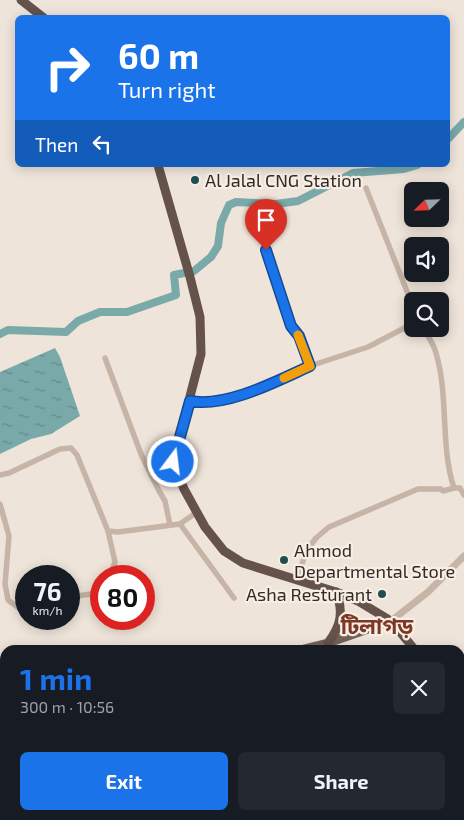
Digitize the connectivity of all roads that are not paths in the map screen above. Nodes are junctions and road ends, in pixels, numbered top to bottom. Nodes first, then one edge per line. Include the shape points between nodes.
1 (21, 0) edge
2 (40, 15) edge
3 (159, 167) edge
4 (366, 188) dead end
5 (266, 250) dead end
6 (407, 292) edge
7 (404, 328) edge
8 (428, 337) edge
9 (105, 358) dead end
10 (310, 366) junction
11 (190, 401) junction
12 (0, 475) edge
13 (454, 488) junction
14 (464, 495) edge
15 (0, 504) edge
16 (197, 512) junction
17 (180, 524) junction
18 (170, 525) junction
19 (108, 531) junction
20 (464, 556) edge
21 (114, 565) edge
22 (296, 580) junction
23 (336, 592) junction
24 (234, 598) dead end
25 (15, 605) edge
26 (391, 621) junction
27 (328, 643) junction
28 (320, 645) edge
29 (411, 645) edge

1 - 2 highway
3 - 11 highway via 200,317 201,354
4 - 6 street
5 - 10 street via 291,326 299,336
7 - 10 street via 368,347
8 - 13 street via 436,351 443,386 448,470
9 - 18 street via 141,454 165,501
10 - 11 street via 246,393 202,403
11 - 16 highway via 173,462
12 - 19 street via 60,449 71,448 77,455
13 - 14 street via 460,488
13 - 22 street via 443,491 418,489 330,527 307,550
15 - 25 street via 9,536 5,584 8,600
16 - 17 street
16 - 22 highway via 224,551 243,563
17 - 18 street
17 - 24 street
18 - 19 street
19 - 21 street
20 - 26 street via 428,592
22 - 23 highway
23 - 26 highway
23 - 27 highway via 341,605 339,623
26 - 27 main road
26 - 29 highway
27 - 28 main road

